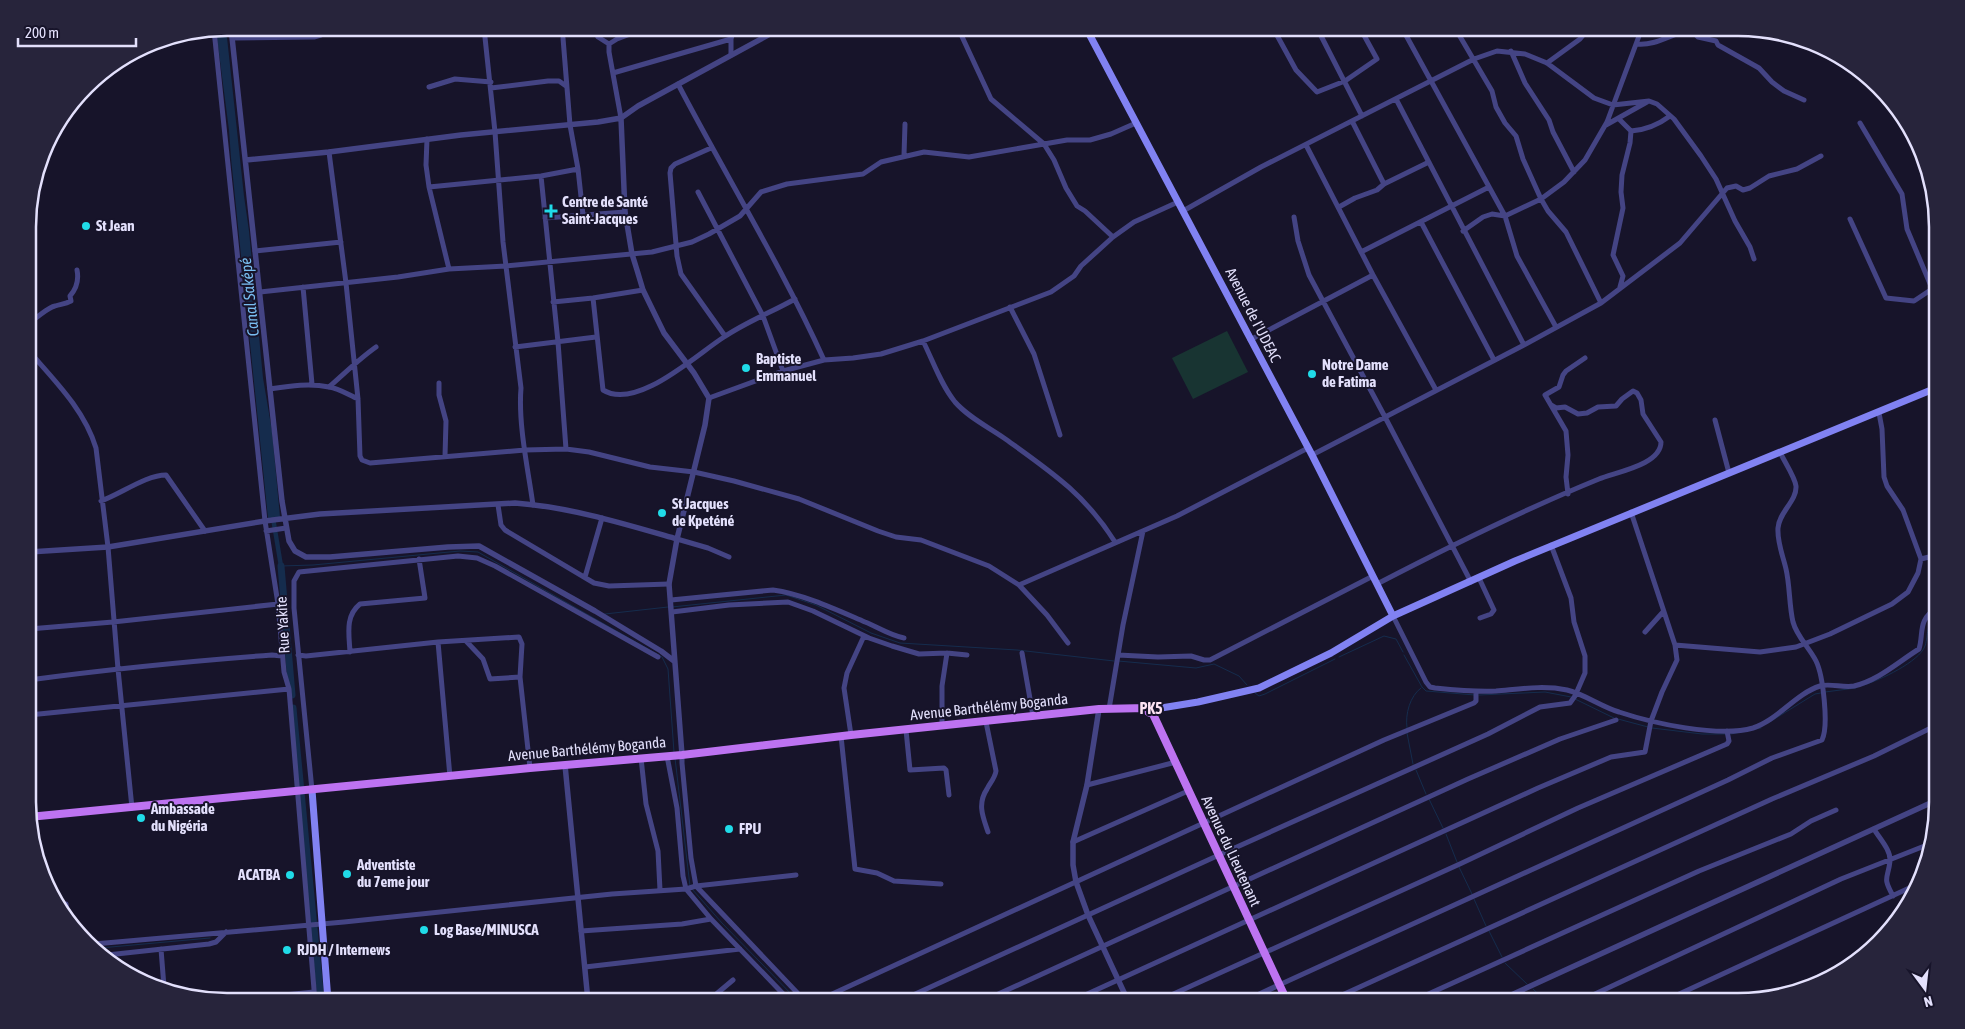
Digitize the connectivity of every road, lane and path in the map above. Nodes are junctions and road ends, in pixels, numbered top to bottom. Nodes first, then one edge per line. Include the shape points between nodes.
1 (318, 36) edge
2 (485, 36) edge
3 (598, 36) edge
4 (625, 36) edge
5 (732, 36) edge
6 (766, 36) edge
7 (961, 36) edge
8 (1090, 36) edge
9 (1277, 36) edge
10 (1322, 36) edge
11 (1364, 36) edge
12 (1407, 36) edge
13 (1460, 36) edge
14 (1582, 36) edge
15 (1640, 36) edge
16 (1673, 36) edge
17 (1698, 36) edge
18 (215, 37) edge
19 (233, 38) joint
20 (563, 38) dead end
21 (731, 39) junction
22 (609, 44) junction
23 (1637, 44) junction
24 (1511, 51) junction
25 (731, 55) junction
26 (1474, 59) junction
27 (1547, 63) junction
28 (613, 73) junction
29 (1346, 81) junction
30 (1432, 81) junction
31 (678, 84) junction
32 (491, 85) junction
33 (566, 86) junction
34 (430, 87) dead end
35 (1396, 99) junction
36 (1804, 100) dead end
37 (1650, 101) junction
38 (1612, 106) junction
39 (1362, 116) junction
40 (1670, 116) junction
41 (621, 118) junction
42 (1619, 119) junction
43 (1352, 121) junction
44 (1136, 123) junction
45 (1860, 123) dead end
46 (906, 124) dead end
47 (570, 125) junction
48 (1605, 125) junction
49 (1631, 131) junction
50 (495, 132) junction
51 (427, 138) junction
52 (1044, 144) junction
53 (1306, 144) junction
54 (711, 148) junction
55 (329, 152) junction
56 (904, 155) junction
57 (1822, 156) dead end
58 (246, 160) junction
59 (1429, 162) junction
60 (578, 169) junction
61 (1574, 172) junction
62 (541, 176) junction
63 (499, 181) junction
64 (1384, 184) junction
65 (1488, 186) junction
66 (428, 187) junction
67 (698, 192) dead end
68 (1723, 194) junction
69 (1541, 198) junction
70 (1178, 202) junction
71 (1339, 207) junction
72 (1450, 207) junction
73 (746, 210) junction
74 (1183, 211) junction
75 (626, 212) junction
76 (583, 215) junction
77 (1505, 216) junction
78 (1294, 217) dead end
79 (545, 218) junction
80 (1850, 219) dead end
81 (1421, 222) junction
82 (718, 229) junction
83 (1463, 231) junction
84 (1113, 237) junction
85 (341, 242) junction
86 (677, 246) junction
87 (256, 251) junction
88 (1361, 252) junction
89 (632, 254) junction
90 (1754, 259) dead end
91 (550, 262) junction
92 (506, 266) junction
93 (449, 269) junction
94 (77, 270) dead end
95 (1374, 275) junction
96 (1929, 282) edge
97 (346, 283) junction
98 (303, 287) junction
99 (1620, 288) junction
100 (644, 290) junction
101 (1929, 291) edge
102 (260, 292) junction
103 (593, 298) junction
104 (795, 300) junction
105 (553, 302) junction
106 (1324, 302) junction
107 (1601, 303) junction
108 (1010, 306) junction
109 (763, 316) junction
110 (36, 319) edge
111 (1556, 327) junction
112 (725, 336) junction
113 (596, 337) junction
114 (1250, 340) junction
115 (923, 341) junction
116 (558, 342) junction
117 (1524, 345) junction
118 (376, 347) dead end
119 (515, 347) junction
120 (1585, 358) dead end
121 (36, 359) edge
122 (824, 360) junction
123 (1494, 360) junction
124 (686, 364) junction
125 (354, 366) junction
126 (783, 371) junction
127 (439, 383) dead end
128 (312, 384) junction
129 (329, 386) junction
130 (270, 388) junction
131 (1436, 390) junction
132 (1929, 391) edge
133 (709, 398) junction
134 (358, 399) junction
135 (1551, 405) junction
136 (1879, 413) junction
137 (1385, 417) junction
138 (1715, 420) dead end
139 (1060, 435) dead end
140 (1308, 448) junction
141 (566, 449) junction
142 (525, 450) junction
143 (1780, 452) junction
144 (1312, 455) junction
145 (445, 456) junction
146 (694, 472) junction
147 (1729, 473) junction
148 (1568, 494) junction
149 (101, 501) junction
150 (498, 505) junction
151 (533, 505) junction
152 (1631, 512) junction
153 (285, 518) junction
154 (602, 518) junction
155 (265, 521) junction
156 (286, 528) junction
157 (206, 531) junction
158 (266, 531) junction
159 (1142, 531) junction
160 (677, 539) junction
161 (1115, 542) junction
162 (1452, 545) junction
163 (1551, 545) junction
164 (108, 548) junction
165 (36, 552) edge
166 (729, 557) dead end
167 (1929, 557) edge
168 (419, 559) junction
169 (1921, 559) junction
170 (1373, 576) junction
171 (585, 577) junction
172 (1480, 578) junction
173 (1470, 582) junction
174 (669, 584) junction
175 (1377, 584) junction
176 (1019, 585) junction
177 (671, 601) junction
178 (278, 604) junction
179 (672, 611) junction
180 (1663, 612) junction
181 (1929, 615) edge
182 (1393, 616) junction
183 (1480, 618) dead end
184 (113, 622) junction
185 (36, 628) edge
186 (884, 631) junction
187 (1645, 632) dead end
188 (864, 636) junction
189 (904, 638) dead end
190 (466, 641) junction
191 (438, 642) junction
192 (879, 642) junction
193 (1068, 643) dead end
194 (1806, 644) junction
195 (1675, 645) junction
196 (350, 652) junction
197 (947, 653) junction
198 (1022, 653) dead end
199 (298, 655) junction
200 (968, 655) dead end
201 (282, 656) junction
202 (1118, 656) junction
203 (658, 657) dead end
204 (674, 661) junction
205 (118, 669) junction
206 (520, 677) junction
207 (36, 679) edge
208 (289, 688) junction
209 (1822, 690) junction
210 (1476, 694) junction
211 (1575, 696) junction
212 (122, 705) junction
213 (1099, 709) junction
214 (1109, 709) junction
215 (1151, 710) junction
216 (36, 714) edge
217 (1033, 716) junction
218 (1616, 720) dead end
219 (1652, 721) junction
220 (986, 722) junction
221 (942, 726) junction
222 (906, 730) junction
223 (1929, 730) edge
224 (1728, 734) junction
225 (851, 735) junction
226 (841, 736) junction
227 (675, 756) junction
228 (641, 758) junction
229 (1176, 762) junction
230 (565, 765) junction
231 (530, 768) junction
232 (450, 777) junction
233 (1087, 785) junction
234 (310, 790) junction
235 (1188, 791) junction
236 (298, 792) junction
237 (949, 795) dead end
238 (1929, 804) edge
239 (132, 808) junction
240 (1836, 810) dead end
241 (37, 816) edge
242 (1204, 823) junction
243 (1874, 829) junction
244 (988, 832) dead end
245 (1074, 842) junction
246 (1923, 847) edge
247 (1219, 855) junction
248 (1890, 860) junction
249 (796, 875) dead end
250 (1076, 882) junction
251 (941, 884) dead end
252 (696, 886) junction
253 (1233, 887) junction
254 (686, 889) junction
255 (1907, 889) edge
256 (660, 890) junction
257 (1893, 896) junction
258 (578, 899) junction
259 (1088, 915) junction
260 (711, 919) junction
261 (1248, 921) junction
262 (321, 923) junction
263 (308, 925) junction
264 (581, 931) junction
265 (226, 932) junction
266 (99, 944) edge
267 (1103, 947) junction
268 (740, 949) junction
269 (161, 950) junction
270 (1263, 953) junction
271 (113, 954) edge
272 (585, 967) junction
273 (733, 980) dead end
274 (1118, 980) junction
275 (164, 982) edge
276 (1279, 985) junction
277 (314, 992) joint
278 (304, 993) edge
279 (327, 993) edge
280 (587, 993) edge
281 (718, 993) edge
282 (782, 993) edge
283 (797, 993) edge
284 (834, 993) edge
285 (917, 993) edge
286 (1001, 993) edge
287 (1090, 993) edge
288 (1124, 993) edge
289 (1176, 993) edge
290 (1262, 993) edge
291 (1283, 993) edge
292 (1346, 993) edge
293 (1431, 993) edge
294 (1515, 993) edge
295 (1597, 993) edge
296 (1681, 993) edge

1 - 19 street
2 - 32 street
3 - 22 street
4 - 22 street
5 - 21 street
6 - 25 street
7 - 52 street via 992,99
8 - 44 main road, Avenue de I'UDEAC
9 - 29 street via 1296,70 1314,91
10 - 29 street
11 - 29 street via 1376,60
12 - 30 street
13 - 26 street
14 - 27 street
15 - 23 street
16 - 23 street via 1652,44
17 - 36 street via 1716,41 1759,68 1779,87
18 - 155 street
19 - 58 street
20 - 33 street
21 - 25 street
21 - 28 street
22 - 28 street
23 - 38 street
24 - 26 street via 1490,52
24 - 27 street
24 - 61 street
25 - 31 street
26 - 30 street
26 - 69 street via 1492,90 1496,107 1516,136
27 - 38 street via 1594,98
28 - 41 street
29 - 39 street
30 - 35 street
30 - 65 street
31 - 41 street
31 - 54 street
32 - 33 street via 559,81
32 - 34 street via 455,79
32 - 50 street
33 - 47 street
35 - 39 street
35 - 59 street
37 - 38 street
37 - 40 street
37 - 42 street
38 - 48 street
39 - 43 street
40 - 49 street via 1646,129
40 - 68 street via 1702,156
41 - 47 street
41 - 75 street
42 - 48 street
42 - 49 street
43 - 53 street
43 - 64 street
44 - 52 street via 1090,140
44 - 70 main road, Avenue de I'UDEAC
45 - 96 street via 1902,194 1907,229
46 - 56 street
47 - 50 street
47 - 60 street
48 - 61 street via 1585,160
49 - 99 street via 1620,192 1623,208 1613,255 1623,276
50 - 51 street
50 - 63 street
51 - 55 street
51 - 66 street
52 - 56 street via 970,157 924,152
52 - 84 street via 1077,206
53 - 71 street
53 - 74 street
54 - 73 street
54 - 86 street via 671,168
55 - 58 street
55 - 85 street
56 - 73 street via 881,162 863,174 764,190
57 - 68 street via 1796,169 1769,176 1750,188 1727,188
58 - 87 street
59 - 64 street
59 - 72 street
60 - 62 street
60 - 76 street
61 - 69 street
62 - 63 street
62 - 79 street
63 - 66 street
63 - 92 street
64 - 71 street
65 - 72 street
65 - 77 street
66 - 93 street
67 - 82 street
68 - 90 street
68 - 99 street via 1680,243
69 - 77 street
69 - 107 street via 1566,232
70 - 74 main road, Avenue de I'UDEAC
70 - 84 street via 1134,222
71 - 88 street
72 - 81 street
72 - 83 street
73 - 82 street
73 - 104 street
74 - 114 main road, Avenue de I'UDEAC
75 - 76 street
75 - 89 street
76 - 79 street
77 - 83 street via 1483,216
77 - 111 street via 1517,256
78 - 106 street via 1309,275
79 - 91 street
80 - 101 street via 1886,298 1914,301
81 - 88 street
81 - 123 street
82 - 86 street
82 - 109 street
83 - 117 street
84 - 108 street via 1064,284 1051,292
85 - 87 street
85 - 97 street
86 - 89 street
86 - 112 street via 682,274
87 - 102 street
88 - 95 street
89 - 91 street
89 - 100 street
91 - 92 street
91 - 105 street
92 - 93 street
92 - 119 street
93 - 97 street
94 - 110 street via 76,289 70,300
95 - 106 street
95 - 131 street
97 - 98 street
97 - 125 street
98 - 102 street
98 - 128 street
99 - 107 street
100 - 103 street
100 - 124 street via 664,333
102 - 130 street
103 - 105 street
103 - 113 street
104 - 109 street
104 - 122 street
105 - 116 street
106 - 114 street
106 - 137 street
107 - 111 street
108 - 115 street
108 - 139 street via 1034,354
109 - 112 street
109 - 126 street
111 - 117 street
112 - 124 street
113 - 116 street
113 - 124 street via 604,390 608,393 627,394 643,390
114 - 140 main road, Avenue de I'UDEAC
115 - 122 street via 881,354
115 - 161 street via 956,404 1076,492 1103,522
116 - 119 street
116 - 141 street
117 - 123 street
118 - 125 street
119 - 142 street via 522,388 520,403
120 - 135 street via 1566,371 1559,386 1545,396
121 - 149 street via 72,401 91,433 96,448
122 - 126 street
123 - 131 street
124 - 133 street
125 - 129 street
125 - 134 street
126 - 133 street
127 - 145 street via 446,421
128 - 129 street
128 - 130 street
129 - 134 street
130 - 153 street
131 - 137 street
132 - 136 main road
133 - 146 street
134 - 145 street via 362,460 376,462
135 - 148 street via 1567,436
135 - 148 street via 1565,407 1578,414 1587,413 1598,407 1616,406 1633,391 1637,393 1643,414 1661,442 1655,456 1638,466
136 - 143 main road
136 - 169 street via 1884,477 1903,510
137 - 144 street
137 - 162 street
138 - 147 street
140 - 144 main road, Avenue de I'UDEAC
140 - 159 street
141 - 142 street
141 - 146 street via 650,467
142 - 145 street
142 - 151 street
143 - 147 main road
143 - 194 street via 1796,485 1795,494 1779,521 1779,536 1794,624
144 - 170 main road, Avenue de I'UDEAC
146 - 160 street
146 - 176 street via 799,499 887,534 921,540 989,566
147 - 152 main road
148 - 162 street
149 - 157 street via 154,477 166,475
149 - 164 street
150 - 151 street
150 - 153 street via 362,510
150 - 171 street via 501,525 505,530
151 - 154 street
152 - 163 main road
152 - 180 street
153 - 155 street
153 - 156 street
154 - 160 street
154 - 171 street
155 - 157 street
155 - 158 street
156 - 158 street
156 - 204 street via 295,551 315,558 479,546 595,611
157 - 164 street
158 - 178 street
159 - 161 street
159 - 202 street
160 - 166 street
160 - 174 street
161 - 176 street
162 - 173 street
162 - 175 street
163 - 172 main road
163 - 211 street via 1571,598 1574,622 1585,656 1585,673
164 - 165 street
164 - 184 street
167 - 169 street
168 - 196 street via 425,598 360,604 352,610 348,627
168 - 199 street, Rue Yakite via 299,572 294,581
168 - 203 street, Rue Yakite via 477,558
169 - 194 street via 1912,585 1902,598
170 - 175 main road, Avenue de I'UDEAC
170 - 202 street via 1210,660 1191,656
171 - 174 street via 601,586
172 - 173 main road
172 - 183 street via 1494,610
173 - 182 main road
174 - 177 street
175 - 182 main road, Avenue de I'UDEAC
176 - 193 street
177 - 179 street
177 - 186 street via 773,590 816,601
178 - 184 street
178 - 201 street
179 - 188 street via 788,602
179 - 204 street
180 - 187 street
180 - 195 street
181 - 209 street via 1920,633 1919,649 1886,672 1851,686
182 - 210 street via 1430,687
182 - 215 main road via 1331,653 1259,688
184 - 185 street
184 - 205 street
186 - 189 street
186 - 192 street
188 - 192 street
188 - 225 street via 847,673 844,688
190 - 191 street
190 - 206 street via 483,659 490,679
190 - 206 street via 520,637
191 - 196 street
191 - 232 street
192 - 197 street via 919,654
194 - 195 street via 1760,652
194 - 209 street via 1818,664
195 - 219 street via 1676,665
196 - 199 street
197 - 200 street
197 - 221 street via 942,686
198 - 217 street
199 - 234 street, Rue Yakite
201 - 205 street via 272,654
201 - 208 street
202 - 214 street
204 - 227 street
205 - 207 street
205 - 212 street
206 - 231 street
208 - 212 street
208 - 236 street
209 - 224 street via 1795,700 1766,722
209 - 276 street via 1826,729 1822,740 1817,743 1751,767
210 - 211 street via 1543,687
210 - 242 street via 1474,703
211 - 219 street
211 - 247 street via 1570,703 1540,708
212 - 216 street
212 - 239 street
213 - 214 main road, Avenue Barthélémy Boganda
213 - 217 main road, Avenue Barthélémy Boganda
213 - 233 street
214 - 215 main road, Avenue Barthélémy Boganda
215 - 229 main road, Avenue du Lieutenant
217 - 220 main road, Avenue Barthélémy Boganda
218 - 253 street via 1560,739 1468,779
219 - 224 street
219 - 261 street via 1645,752 1611,757 1538,788
220 - 221 main road, Avenue Barthélémy Boganda
220 - 244 street via 996,772 981,802
221 - 222 main road, Avenue Barthélémy Boganda
222 - 225 main road, Avenue Barthélémy Boganda
222 - 237 street via 910,770 944,768
223 - 292 street
224 - 270 street via 1727,744 1578,808
225 - 226 main road, Avenue Barthélémy Boganda
226 - 227 main road, Avenue Barthélémy Boganda
226 - 251 street via 854,869 877,873 894,881
227 - 228 main road, Avenue Barthélémy Boganda
227 - 252 street via 682,763
227 - 254 street
228 - 230 main road, Avenue Barthélémy Boganda
228 - 256 street via 646,804 658,851
229 - 233 street
229 - 235 main road, Avenue du Lieutenant
230 - 231 main road, Avenue Barthélémy Boganda
230 - 258 street
231 - 232 main road, Avenue Barthélémy Boganda
232 - 234 main road, Avenue Barthélémy Boganda
233 - 245 street
234 - 236 main road, Avenue Barthélémy Boganda
234 - 262 main road, Rue Yakite
235 - 242 main road, Avenue du Lieutenant
235 - 245 street
236 - 239 main road, Avenue Barthélémy Boganda
236 - 263 street
238 - 243 street
239 - 241 main road, Avenue Barthélémy Boganda
240 - 293 street via 1790,834 1699,871
242 - 247 main road, Avenue du Lieutenant
242 - 250 street
243 - 248 street
243 - 294 street
245 - 250 street
246 - 248 street
247 - 253 main road, Avenue du Lieutenant
247 - 259 street
248 - 257 street via 1886,880
248 - 295 street via 1841,879
249 - 252 street
250 - 259 street
250 - 284 street
252 - 254 street
252 - 283 street
253 - 261 main road, Avenue du Lieutenant
253 - 267 street
254 - 256 street
254 - 260 street
255 - 257 street
256 - 258 street
257 - 296 street
258 - 262 street
258 - 264 street
259 - 267 street
259 - 285 street
260 - 264 street
260 - 268 street
261 - 270 main road, Avenue du Lieutenant
261 - 274 street
262 - 263 street
262 - 279 main road, Rue Yakite
263 - 265 street
263 - 277 street
264 - 272 street
265 - 266 street
265 - 269 street via 209,944
267 - 274 street
267 - 286 street
268 - 272 street
268 - 282 street
269 - 271 street
269 - 275 street
270 - 276 main road, Avenue du Lieutenant
270 - 289 street
272 - 280 street
273 - 281 street
274 - 287 street
274 - 288 street
276 - 290 street
276 - 291 main road, Avenue du Lieutenant
277 - 278 street

